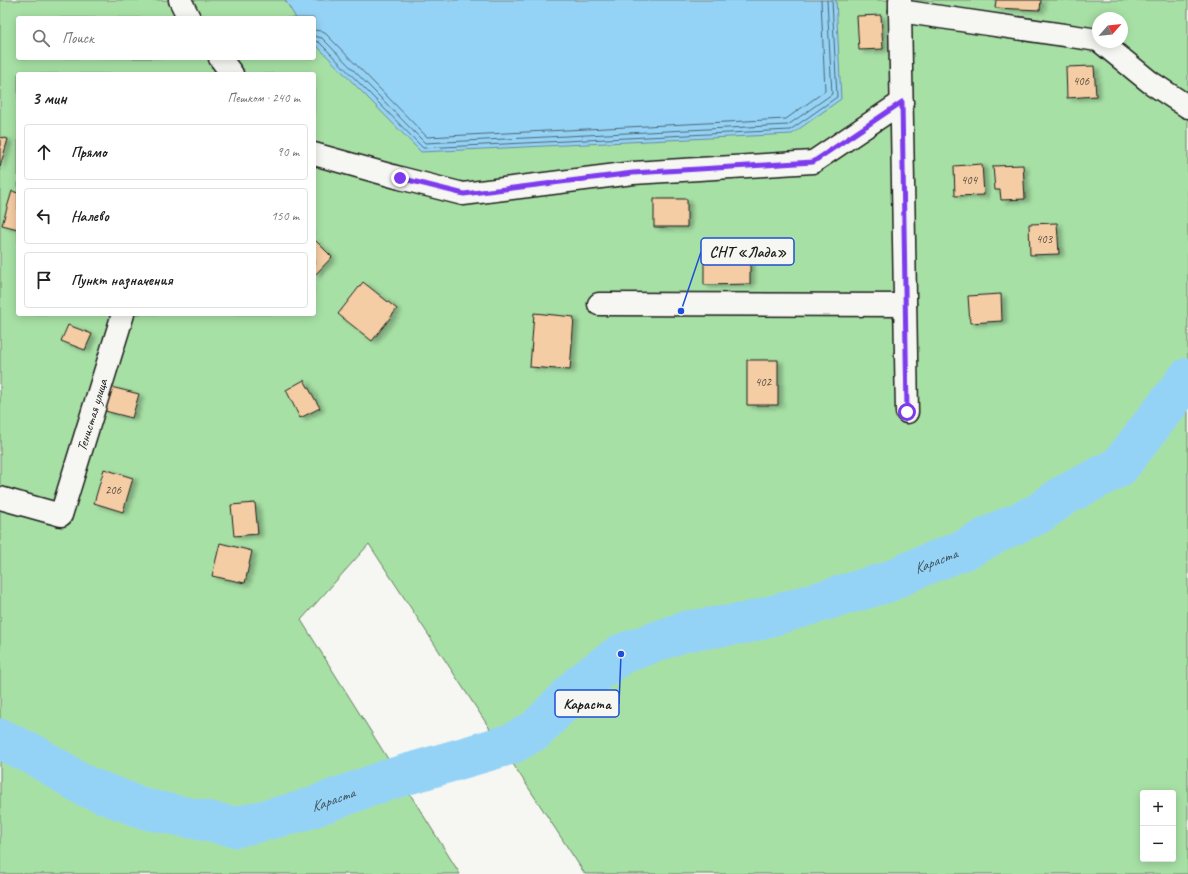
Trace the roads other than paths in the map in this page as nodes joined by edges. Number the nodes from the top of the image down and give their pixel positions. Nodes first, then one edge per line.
1 (180, 0) edge
2 (900, 6) edge
3 (188, 16) edge
4 (1092, 39) edge
5 (1108, 48) edge
6 (222, 60) edge
7 (230, 72) edge
8 (902, 102) junction
9 (1188, 107) edge
10 (316, 155) edge
11 (599, 304) dead end
12 (905, 306) junction
13 (122, 316) edge
14 (907, 412) dead end
15 (0, 498) edge

1 - 3 street
2 - 4 street
2 - 8 street
5 - 9 street
6 - 7 street
8 - 10 street
8 - 12 street
11 - 12 street
12 - 14 street
13 - 15 street, Тенистая улица

